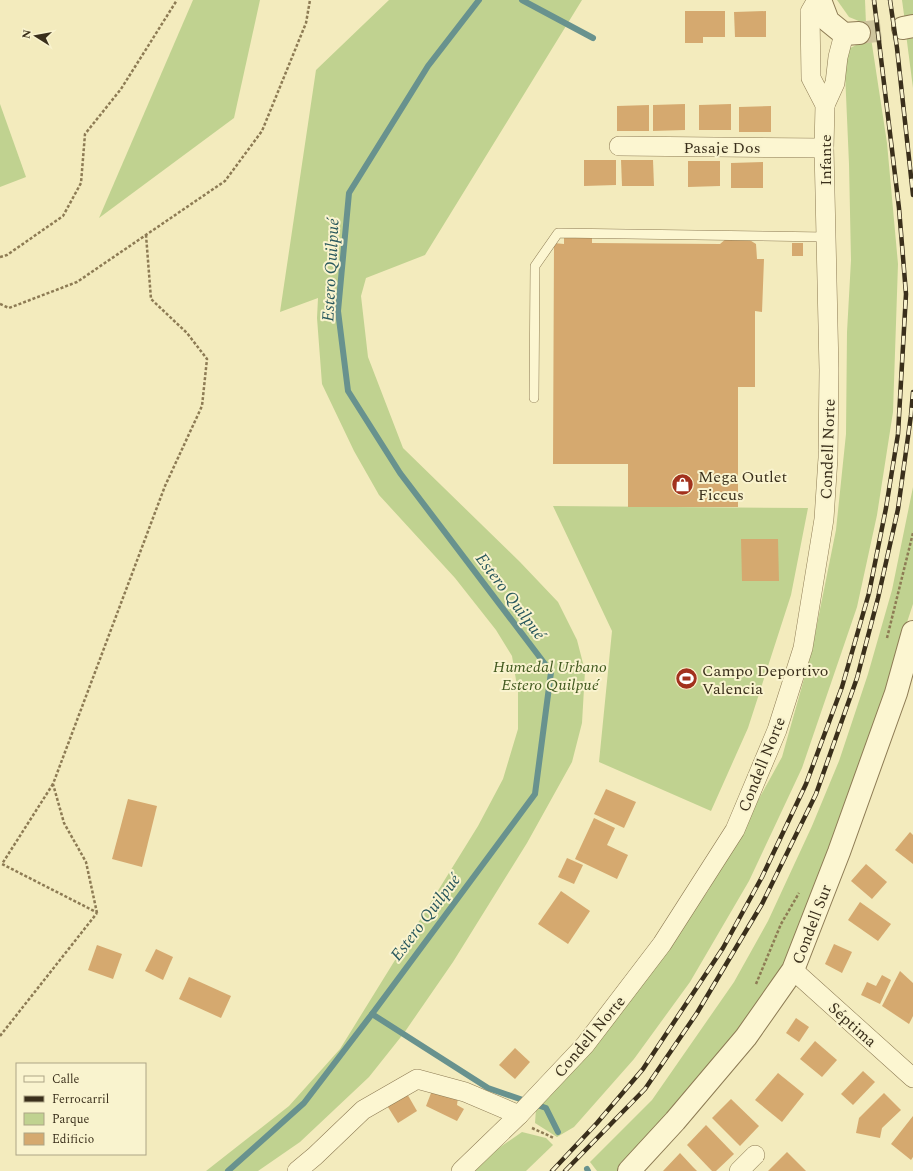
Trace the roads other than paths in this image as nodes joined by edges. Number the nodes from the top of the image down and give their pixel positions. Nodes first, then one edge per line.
1 (818, 0) edge
2 (851, 33) joint
3 (825, 105) junction
4 (619, 146) dead end
5 (824, 148) junction
6 (826, 215) joint
7 (826, 237) junction
8 (534, 398) dead end
9 (913, 632) edge
10 (793, 970) junction
11 (913, 1078) edge
12 (519, 1115) junction
13 (755, 1155) dead end
14 (297, 1171) edge
15 (461, 1171) edge
16 (630, 1171) edge
17 (739, 1171) edge

1 - 2 street, Infante
1 - 3 street, Infante
2 - 3 street, Infante
3 - 5 street, Infante
4 - 5 street, Pasaje Dos
5 - 6 street, Infante
6 - 7 street, Condell Norte
7 - 8 lane
7 - 12 street, Condell Norte
9 - 10 street, Condell Sur
10 - 11 street, Séptima
10 - 16 street, Condell Sur
12 - 14 street
12 - 15 street, Condell Norte
13 - 17 street

